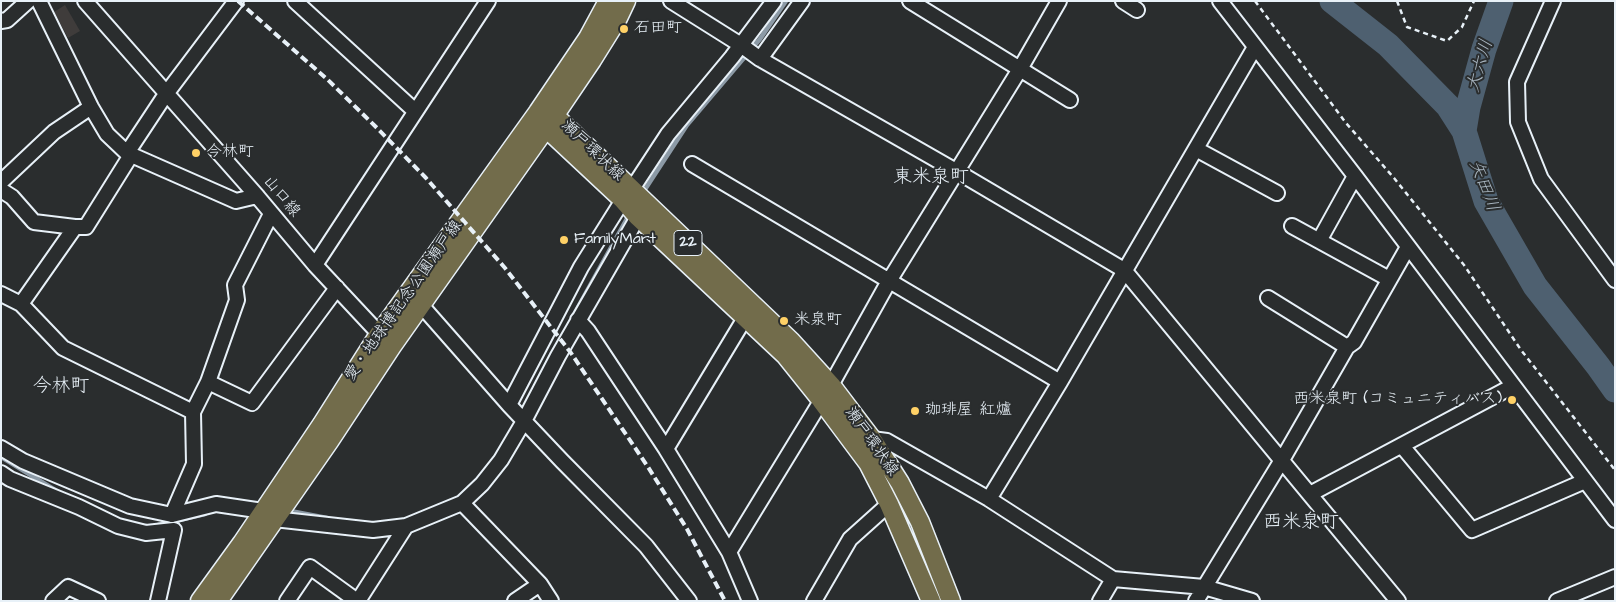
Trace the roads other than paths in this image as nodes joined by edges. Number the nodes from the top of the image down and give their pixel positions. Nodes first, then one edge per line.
1 (28, 1) edge
2 (39, 1) edge
3 (85, 1) edge
4 (236, 1) edge
5 (295, 1) edge
6 (488, 1) edge
7 (608, 1) edge
8 (626, 1) edge
9 (671, 1) edge
10 (774, 1) edge
11 (802, 1) edge
12 (910, 1) edge
13 (1060, 1) edge
14 (1123, 1) edge
15 (1220, 1) edge
16 (1553, 1) edge
17 (1138, 10) dead end
18 (1, 21) edge
19 (741, 45) junction
20 (1255, 47) junction
21 (760, 60) junction
22 (1020, 69) junction
23 (166, 94) junction
24 (1070, 100) dead end
25 (91, 107) junction
26 (415, 111) junction
27 (546, 118) junction
28 (1196, 150) junction
29 (129, 154) junction
30 (692, 164) dead end
31 (956, 171) junction
32 (1355, 176) junction
33 (1, 182) edge
34 (1, 190) edge
35 (1277, 193) dead end
36 (627, 194) junction
37 (258, 196) junction
38 (271, 214) junction
39 (638, 217) junction
40 (1292, 226) dead end
41 (75, 227) junction
42 (1320, 241) junction
43 (1408, 247) junction
44 (315, 265) junction
45 (1124, 270) junction
46 (1389, 279) junction
47 (1615, 280) edge
48 (889, 281) junction
49 (337, 288) junction
50 (1, 294) edge
51 (1268, 298) dead end
52 (21, 304) junction
53 (421, 305) junction
54 (745, 318) junction
55 (578, 320) junction
56 (386, 340) junction
57 (1347, 347) junction
58 (208, 382) junction
59 (1060, 382) junction
60 (831, 385) junction
61 (1514, 386) junction
62 (821, 400) junction
63 (509, 405) junction
64 (193, 412) junction
65 (524, 421) junction
66 (872, 439) junction
67 (1402, 446) junction
68 (1, 448) edge
69 (666, 449) junction
70 (1282, 460) junction
71 (4, 480) edge
72 (1585, 481) junction
73 (1310, 494) junction
74 (989, 499) junction
75 (462, 503) junction
76 (889, 504) junction
77 (172, 514) junction
78 (268, 515) junction
79 (1615, 520) edge
80 (406, 526) junction
81 (729, 552) junction
82 (1615, 577) edge
83 (1113, 579) junction
84 (540, 584) junction
85 (1204, 587) junction
86 (53, 601) edge
87 (98, 601) edge
88 (158, 601) edge
89 (200, 601) edge
90 (218, 601) edge
91 (287, 601) edge
92 (358, 601) edge
93 (515, 601) edge
94 (551, 601) edge
95 (690, 601) edge
96 (750, 601) edge
97 (814, 601) edge
98 (931, 601) edge
99 (951, 601) edge
100 (1100, 601) edge
101 (1196, 601) edge
102 (1252, 601) edge
103 (1398, 601) edge
104 (1557, 601) edge

1 - 18 street
2 - 25 street
3 - 23 street, 山口線
4 - 23 street
5 - 26 street
6 - 26 street
7 - 27 main road, 愛・地球博記念公園瀬戸線
8 - 27 main road, 愛・地球博記念公園瀬戸線
9 - 19 street
10 - 19 street
11 - 21 street
12 - 22 street
13 - 22 street
14 - 17 street
15 - 20 street
16 - 47 street
19 - 21 street
19 - 36 street
20 - 28 street
20 - 32 street
21 - 31 street
22 - 24 street
22 - 31 street
23 - 29 street
23 - 37 street, 山口線
25 - 29 street
25 - 33 street
26 - 44 street
27 - 36 main road, 瀬戸環状線 / 22
27 - 53 main road, 愛・地球博記念公園瀬戸線
27 - 56 main road, 愛・地球博記念公園瀬戸線
28 - 35 street
28 - 45 street
29 - 37 street
29 - 41 street
30 - 48 street
31 - 45 street
31 - 48 street
32 - 42 street
32 - 43 street
34 - 41 street
36 - 39 main road, 瀬戸環状線 / 22
36 - 60 main road, 瀬戸環状線 / 22
36 - 63 street
37 - 38 street, 山口線
38 - 44 street, 山口線
38 - 58 street
39 - 54 main road, 瀬戸環状線 / 22
39 - 55 street
40 - 42 street
41 - 52 street
42 - 46 street
43 - 46 street
43 - 61 street
44 - 49 street, 山口線
45 - 59 street
45 - 70 street
46 - 57 street
48 - 59 street
48 - 60 street
49 - 56 street, 山口線
49 - 58 street
50 - 52 street
51 - 57 street
52 - 64 street
53 - 56 main road, 愛・地球博記念公園瀬戸線
53 - 63 street
54 - 62 main road, 瀬戸環状線 / 22
54 - 69 street
55 - 65 street
55 - 69 street
56 - 78 main road, 愛・地球博記念公園瀬戸線
57 - 70 street
58 - 64 street
59 - 74 street
60 - 62 street
60 - 66 main road, 瀬戸環状線 / 22
61 - 67 street
61 - 72 street
62 - 76 main road, 瀬戸環状線 / 22
62 - 81 street
63 - 65 street
64 - 77 street
65 - 75 street
65 - 95 street
66 - 74 street
66 - 99 main road, 瀬戸環状線 / 22
67 - 72 street
67 - 73 street
68 - 77 street
69 - 81 street
70 - 73 street
70 - 85 street
71 - 88 street
72 - 79 street
73 - 103 street
74 - 83 street
75 - 80 street
75 - 84 street
76 - 97 street
76 - 98 main road, 瀬戸環状線 / 22
77 - 78 street
78 - 80 street
78 - 89 main road, 愛・地球博記念公園瀬戸線
78 - 90 main road, 愛・地球博記念公園瀬戸線
80 - 92 street
81 - 96 street
82 - 104 street
83 - 85 street
83 - 100 street
84 - 93 street
84 - 94 street
85 - 101 street
85 - 102 street
86 - 87 street
91 - 92 street

